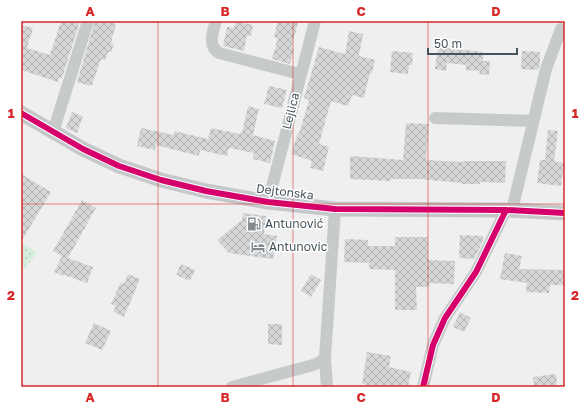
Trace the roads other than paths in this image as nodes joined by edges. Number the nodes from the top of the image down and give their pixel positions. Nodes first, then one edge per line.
1 (88, 21) edge
2 (216, 21) edge
3 (314, 21) edge
4 (561, 29) dead end
5 (300, 74) junction
6 (21, 113) edge
7 (435, 118) dead end
8 (534, 121) junction
9 (53, 132) junction
10 (268, 202) junction
11 (335, 209) junction
12 (509, 210) junction
13 (565, 213) edge
14 (325, 358) junction
15 (232, 387) edge
16 (327, 387) edge
17 (423, 387) edge

1 - 9 street
2 - 5 street
3 - 5 street, Lejlica
4 - 8 street
5 - 10 street, Lejlica
6 - 9 main road, Dejtonska
7 - 8 street
8 - 12 street
9 - 10 main road, Dejtonska
10 - 11 main road, Dejtonska
11 - 12 main road, Dejtonska
11 - 14 street
12 - 13 main road, Dejtonska
12 - 17 street
14 - 15 street
14 - 16 street

